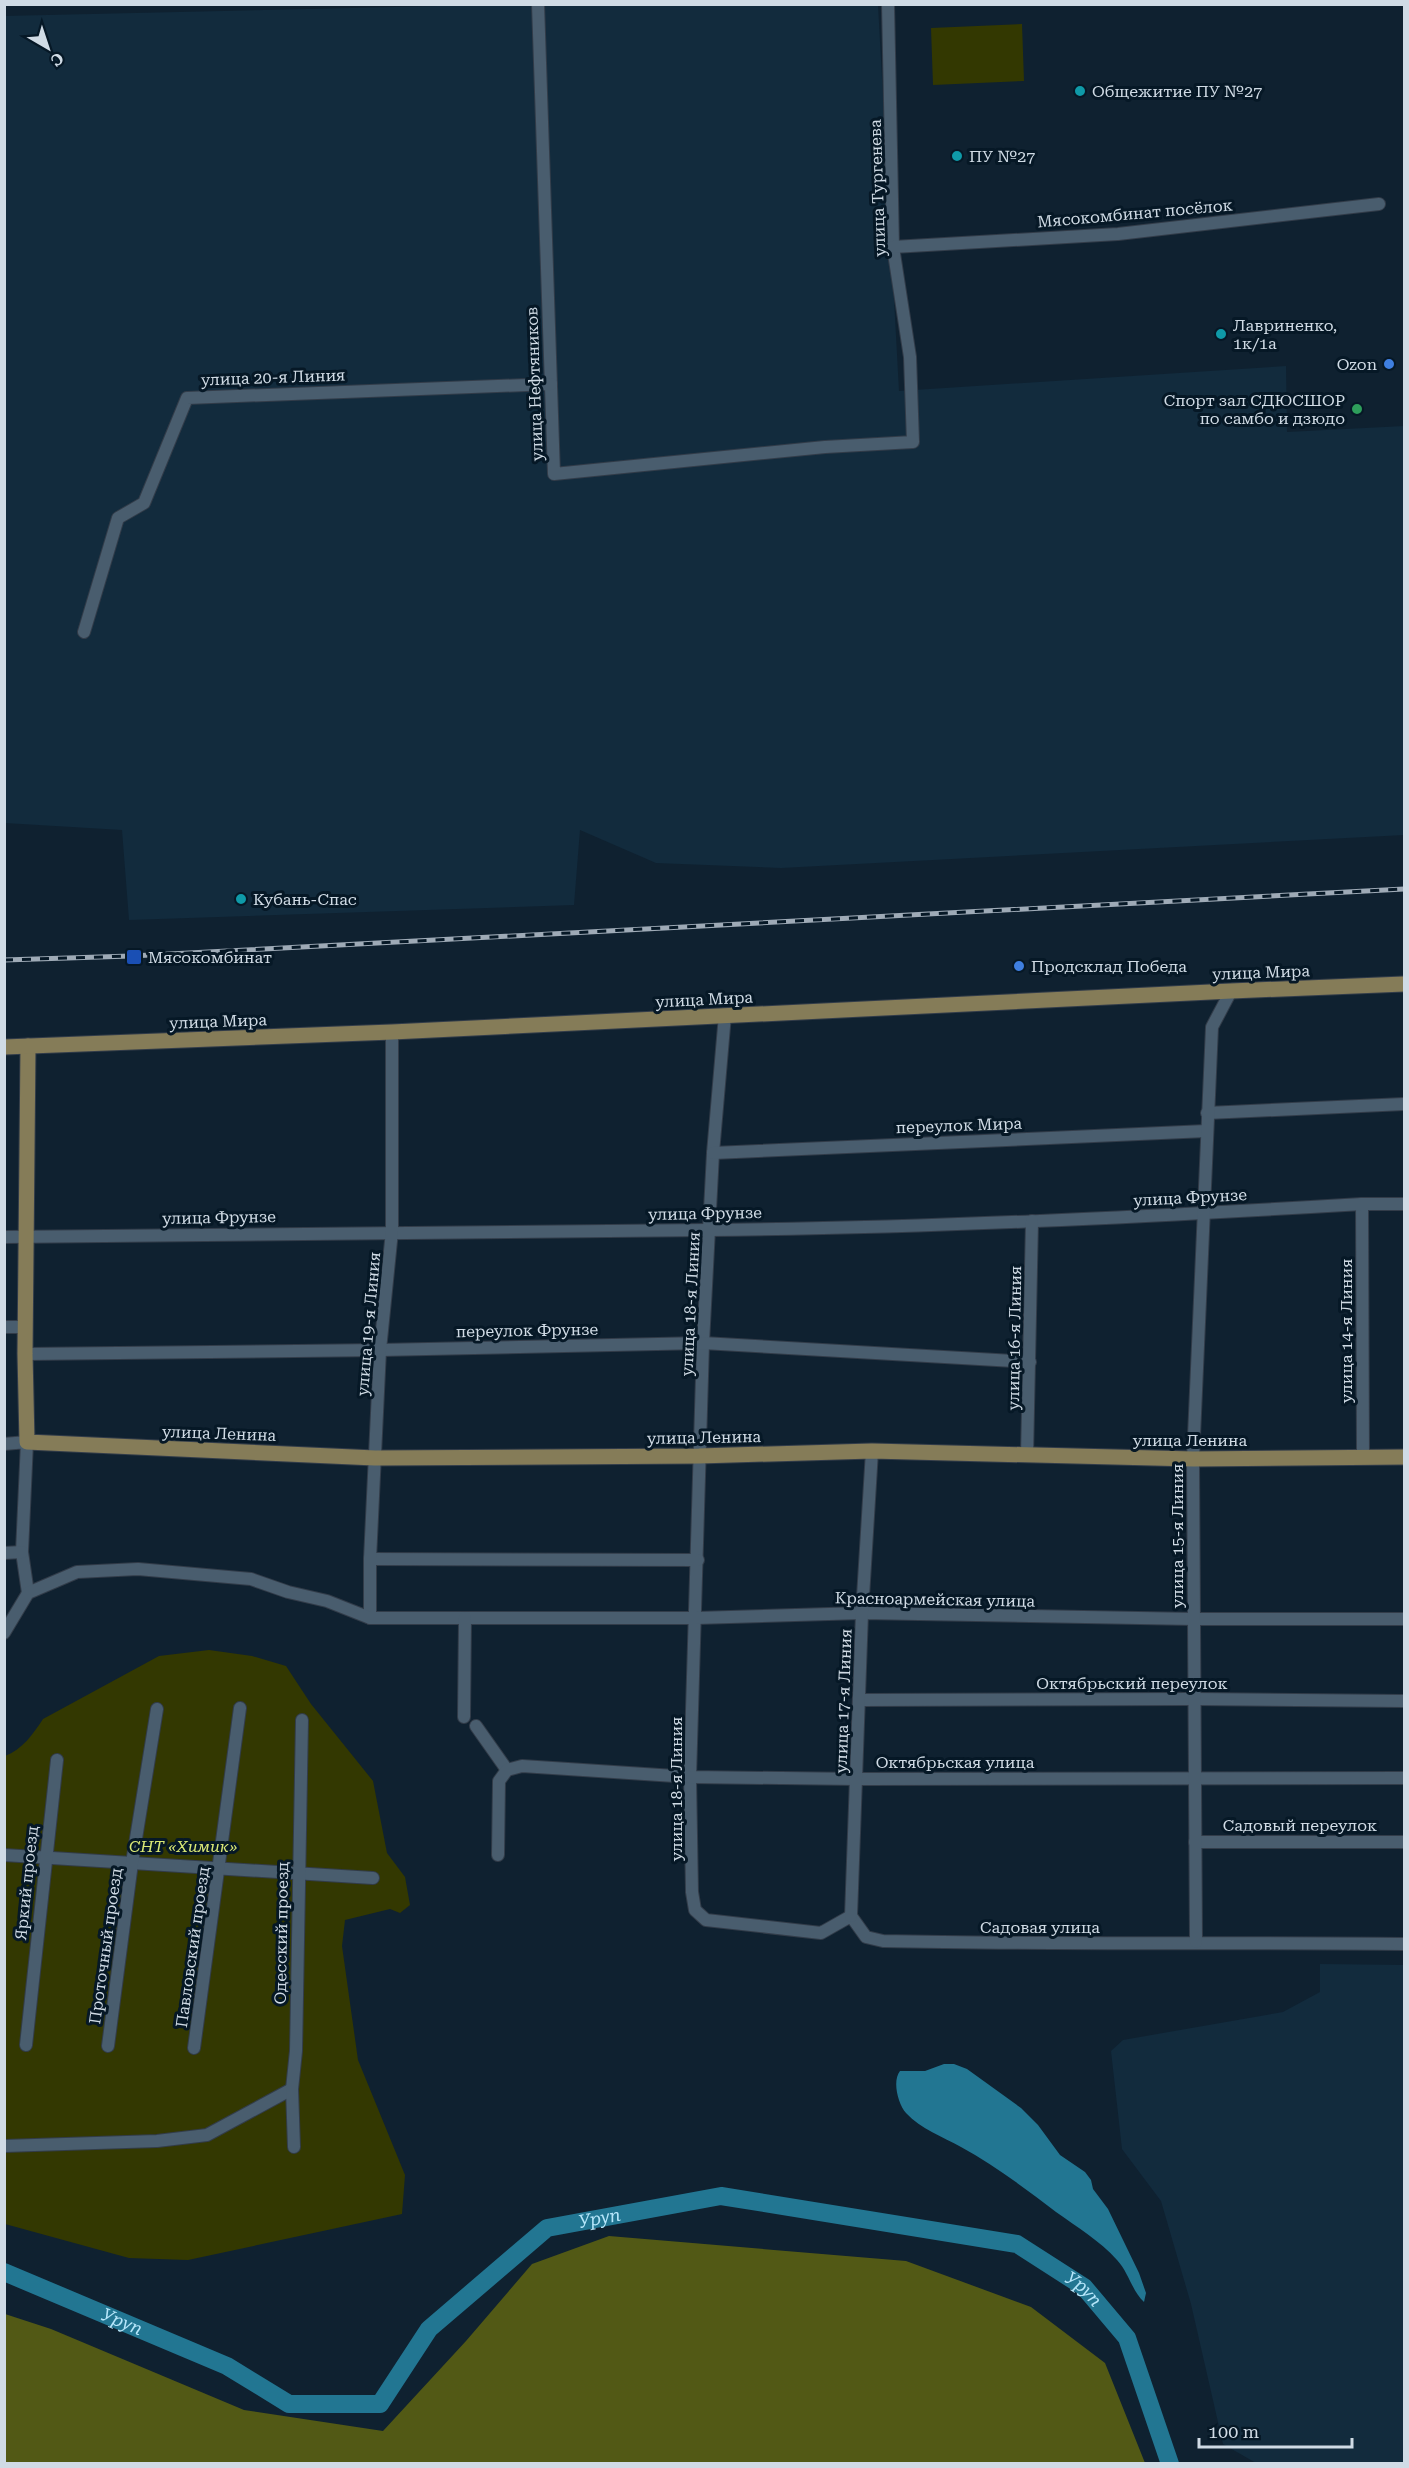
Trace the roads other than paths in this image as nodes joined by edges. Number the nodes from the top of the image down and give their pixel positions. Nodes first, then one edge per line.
1 (538, 4) edge
2 (888, 4) edge
3 (1379, 204) dead end
4 (893, 247) junction
5 (551, 384) junction
6 (913, 442) joint
7 (84, 632) dead end
8 (1404, 984) edge
9 (1231, 991) junction
10 (725, 1015) junction
11 (392, 1032) junction
12 (28, 1046) junction
13 (4, 1047) edge
14 (1404, 1104) edge
15 (1207, 1113) junction
16 (1206, 1131) junction
17 (713, 1153) junction
18 (1362, 1204) junction
19 (1404, 1204) edge
20 (1205, 1214) junction
21 (1032, 1221) junction
22 (711, 1230) junction
23 (392, 1232) junction
24 (4, 1237) edge
25 (26, 1237) junction
26 (4, 1327) edge
27 (25, 1327) junction
28 (704, 1343) junction
29 (380, 1350) junction
30 (25, 1354) junction
31 (1030, 1362) junction
32 (27, 1442) junction
33 (4, 1444) edge
34 (872, 1451) junction
35 (699, 1456) junction
36 (1027, 1456) junction
37 (1404, 1457) edge
38 (375, 1458) junction
39 (1193, 1458) junction
40 (1363, 1458) junction
41 (22, 1552) junction
42 (4, 1553) edge
43 (370, 1558) junction
44 (698, 1560) junction
45 (28, 1593) junction
46 (862, 1613) junction
47 (370, 1618) junction
48 (465, 1618) junction
49 (696, 1618) junction
50 (1194, 1619) junction
51 (1404, 1619) edge
52 (4, 1633) edge
53 (1195, 1699) junction
54 (859, 1700) junction
55 (1404, 1701) edge
56 (158, 1708) dead end
57 (240, 1708) dead end
58 (464, 1717) dead end
59 (302, 1720) dead end
60 (476, 1726) dead end
61 (57, 1760) dead end
62 (507, 1770) junction
63 (690, 1777) junction
64 (1195, 1778) junction
65 (857, 1779) junction
66 (1404, 1779) edge
67 (1196, 1842) junction
68 (1404, 1842) edge
69 (4, 1855) edge
70 (498, 1855) dead end
71 (45, 1857) junction
72 (132, 1863) junction
73 (220, 1867) junction
74 (298, 1874) junction
75 (372, 1878) dead end
76 (851, 1916) junction
77 (1196, 1942) junction
78 (1404, 1944) edge
79 (26, 2045) dead end
80 (108, 2046) dead end
81 (194, 2048) dead end
82 (292, 2089) junction
83 (4, 2146) edge
84 (294, 2147) dead end

1 - 5 street, улица Нефтяников
2 - 4 street, улица Тургенева
3 - 4 street, Мясокомбинат посёлок
4 - 6 street, улица Тургенева
5 - 6 street, улица Нефтяников
5 - 7 street, улица 20-я Линия
8 - 9 main road, улица Мира
9 - 10 main road, улица Мира
9 - 15 street, улица 15-я Линия
10 - 11 main road, улица Мира
10 - 17 street, улица 18-я Линия
11 - 12 main road, улица Мира
11 - 23 street, улица 19-я Линия
12 - 13 main road, улица Мира
12 - 25 main road
14 - 15 street
15 - 16 street, улица 15-я Линия
16 - 17 street, переулок Мира
16 - 20 street, улица 15-я Линия
17 - 22 street, улица 18-я Линия
18 - 19 street, улица Фрунзе
18 - 20 street, улица Фрунзе
18 - 40 street, улица 14-я Линия
20 - 21 street, улица Фрунзе
20 - 39 street, улица 15-я Линия
21 - 22 street, улица Фрунзе
21 - 31 street, улица 16-я Линия
22 - 23 street, улица Фрунзе
22 - 28 street, улица 18-я Линия
23 - 25 street, улица Фрунзе
23 - 29 street, улица 19-я Линия
24 - 25 street, улица Фрунзе
25 - 27 main road
26 - 27 street
27 - 30 main road
28 - 29 street, переулок Фрунзе
28 - 31 street, переулок Фрунзе
28 - 35 street, улица 18-я Линия
29 - 30 street, переулок Фрунзе
29 - 38 street, улица 19-я Линия
30 - 32 main road
31 - 36 street, улица 16-я Линия
32 - 33 street, улица Ленина
32 - 38 main road, улица Ленина
32 - 41 street
34 - 35 main road, улица Ленина
34 - 36 main road, улица Ленина
34 - 46 street, улица 17-я Линия
35 - 38 main road, улица Ленина
35 - 44 street, улица 18-я Линия
36 - 39 main road, улица Ленина
37 - 40 main road, улица Ленина
38 - 43 street, улица 19-я Линия
39 - 40 main road, улица Ленина
39 - 50 street, улица 15-я Линия
41 - 42 street
41 - 45 street
43 - 44 street
43 - 47 street, улица 19-я Линия
44 - 49 street, улица 18-я Линия
45 - 47 street, Красноармейская улица
45 - 52 street
46 - 49 street, Красноармейская улица
46 - 50 street, Красноармейская улица
46 - 54 street, улица 17-я Линия
47 - 48 street, Красноармейская улица
48 - 49 street, Красноармейская улица
48 - 58 street
49 - 63 street, улица 18-я Линия
50 - 51 street, Красноармейская улица
50 - 53 street, улица 15-я Линия
53 - 54 street, Октябрьский переулок
53 - 55 street, Октябрьский переулок
53 - 64 street, улица 15-я Линия
54 - 65 street, улица 17-я Линия
56 - 72 street, Проточный проезд
57 - 73 street, Павловский проезд
59 - 74 street, Одесский проезд
60 - 62 street
61 - 71 street, Яркий проезд
62 - 63 street, Октябрьская улица
62 - 70 street
63 - 65 street, Октябрьская улица
63 - 76 street, улица 18-я Линия
64 - 65 street, Октябрьская улица
64 - 66 street, Октябрьская улица
64 - 67 street, улица 15-я Линия
65 - 76 street, улица 17-я Линия
67 - 68 street, Садовый переулок
67 - 77 street, улица 15-я Линия
69 - 71 street
71 - 72 street
71 - 79 street, Яркий проезд
72 - 73 street
72 - 80 street, Проточный проезд
73 - 74 street
73 - 81 street, Павловский проезд
74 - 75 street
74 - 82 street, Одесский проезд
76 - 77 street, Садовая улица
77 - 78 street, Садовая улица
82 - 83 street
82 - 84 street, Одесский проезд

